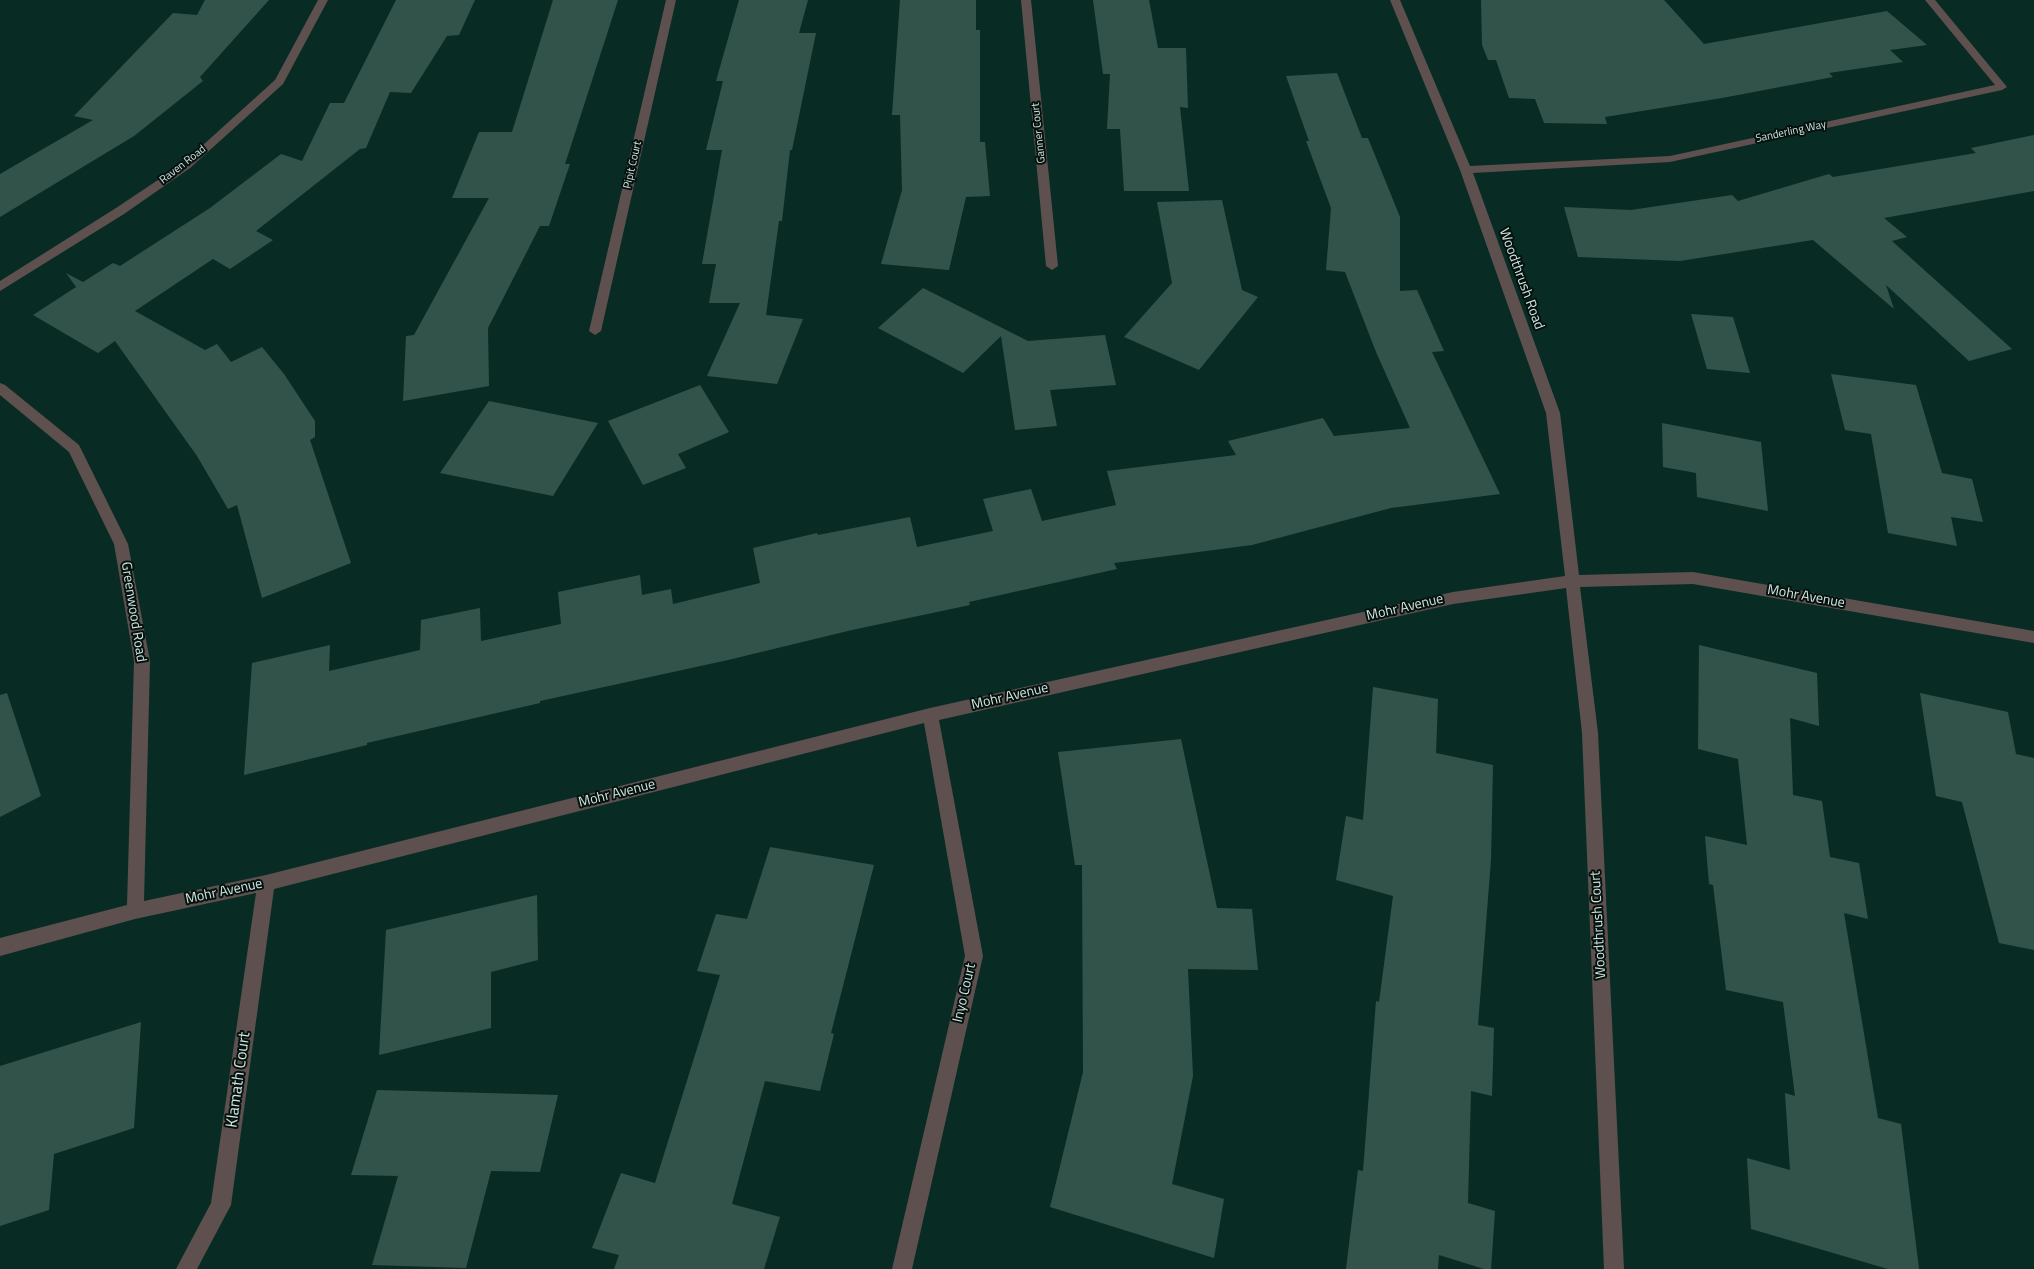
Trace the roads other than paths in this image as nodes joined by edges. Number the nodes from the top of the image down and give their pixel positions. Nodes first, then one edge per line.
1 (323, 0) edge
2 (671, 0) edge
3 (1026, 0) edge
4 (1394, 0) edge
5 (1930, 0) edge
6 (1466, 170) junction
7 (1052, 266) dead end
8 (0, 287) edge
9 (595, 331) dead end
10 (0, 388) edge
11 (1572, 581) junction
12 (2034, 637) edge
13 (930, 715) junction
14 (266, 883) junction
15 (135, 911) junction
16 (0, 948) edge
17 (186, 1269) edge
18 (902, 1269) edge
19 (1614, 1269) edge

1 - 8 street, Raven Road
2 - 9 street, Pipit Court
3 - 7 street, Ganner Court
4 - 6 street, Woodthrush Road
5 - 6 street, Sanderling Way
6 - 11 street, Woodthrush Road
10 - 15 street, Greenwood Road
11 - 12 street, Mohr Avenue
11 - 13 street, Mohr Avenue
11 - 19 street, Woodthrush Court
13 - 14 street, Mohr Avenue
13 - 18 street, Inyo Court
14 - 15 street, Mohr Avenue
14 - 17 street, Klamath Court
15 - 16 street, Mohr Avenue

